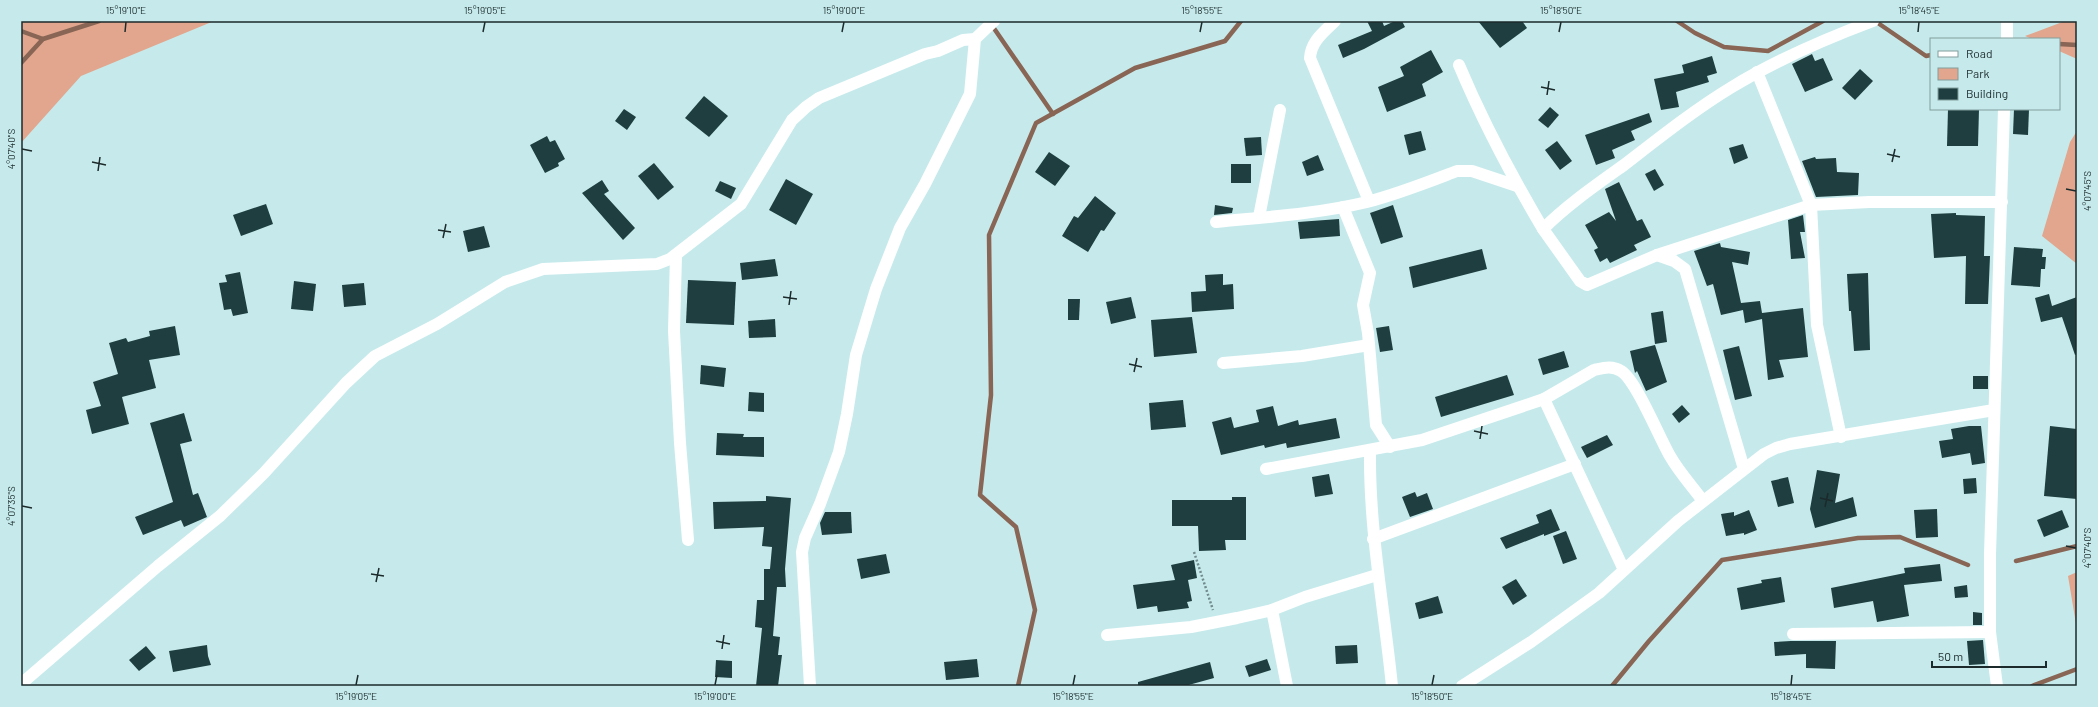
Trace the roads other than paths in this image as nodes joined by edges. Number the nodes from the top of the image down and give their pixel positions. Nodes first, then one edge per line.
1 (994, 21) edge
2 (1335, 21) edge
3 (1873, 21) edge
4 (2008, 21) edge
5 (2007, 38) edge
6 (975, 39) junction
7 (1459, 65) dead end
8 (1757, 72) junction
9 (1280, 110) dead end
10 (2004, 110) edge
11 (1517, 186) junction
12 (1369, 201) junction
13 (2002, 202) junction
14 (1811, 205) junction
15 (1343, 207) junction
16 (1259, 217) junction
17 (1216, 222) dead end
18 (1542, 229) junction
19 (676, 255) junction
20 (1657, 255) junction
21 (1369, 345) junction
22 (1223, 363) dead end
23 (1544, 399) junction
24 (1994, 410) junction
25 (1840, 437) junction
26 (1390, 447) junction
27 (1370, 450) junction
28 (1575, 464) junction
29 (1266, 469) dead end
30 (1744, 469) junction
31 (1703, 501) junction
32 (1373, 539) junction
33 (688, 540) dead end
34 (1624, 570) junction
35 (1377, 575) junction
36 (1272, 610) junction
37 (1990, 632) junction
38 (1793, 634) dead end
39 (1107, 635) dead end
40 (21, 684) edge
41 (810, 686) edge
42 (1287, 686) edge
43 (1392, 686) edge
44 (1462, 686) edge
45 (1997, 686) edge

1 - 6 street
2 - 12 street
3 - 8 street
4 - 5 street
6 - 19 street
6 - 41 street
7 - 11 street
8 - 14 street
8 - 18 street
9 - 16 street
10 - 13 street
11 - 12 street
11 - 18 street
12 - 15 street
13 - 14 street
13 - 24 street
14 - 20 street
14 - 25 street
15 - 16 street
15 - 21 street
16 - 17 street
18 - 20 street
19 - 33 street
19 - 40 street
20 - 30 street
21 - 22 street
21 - 26 street
23 - 26 street
23 - 28 street
23 - 31 street
24 - 25 street
24 - 37 street
25 - 30 street
26 - 27 street
27 - 29 street
27 - 32 street
28 - 32 street
28 - 34 street
30 - 31 street
31 - 34 street
32 - 35 street
34 - 44 street
35 - 36 street
35 - 43 street
36 - 39 street
36 - 42 street
37 - 38 street
37 - 45 street

